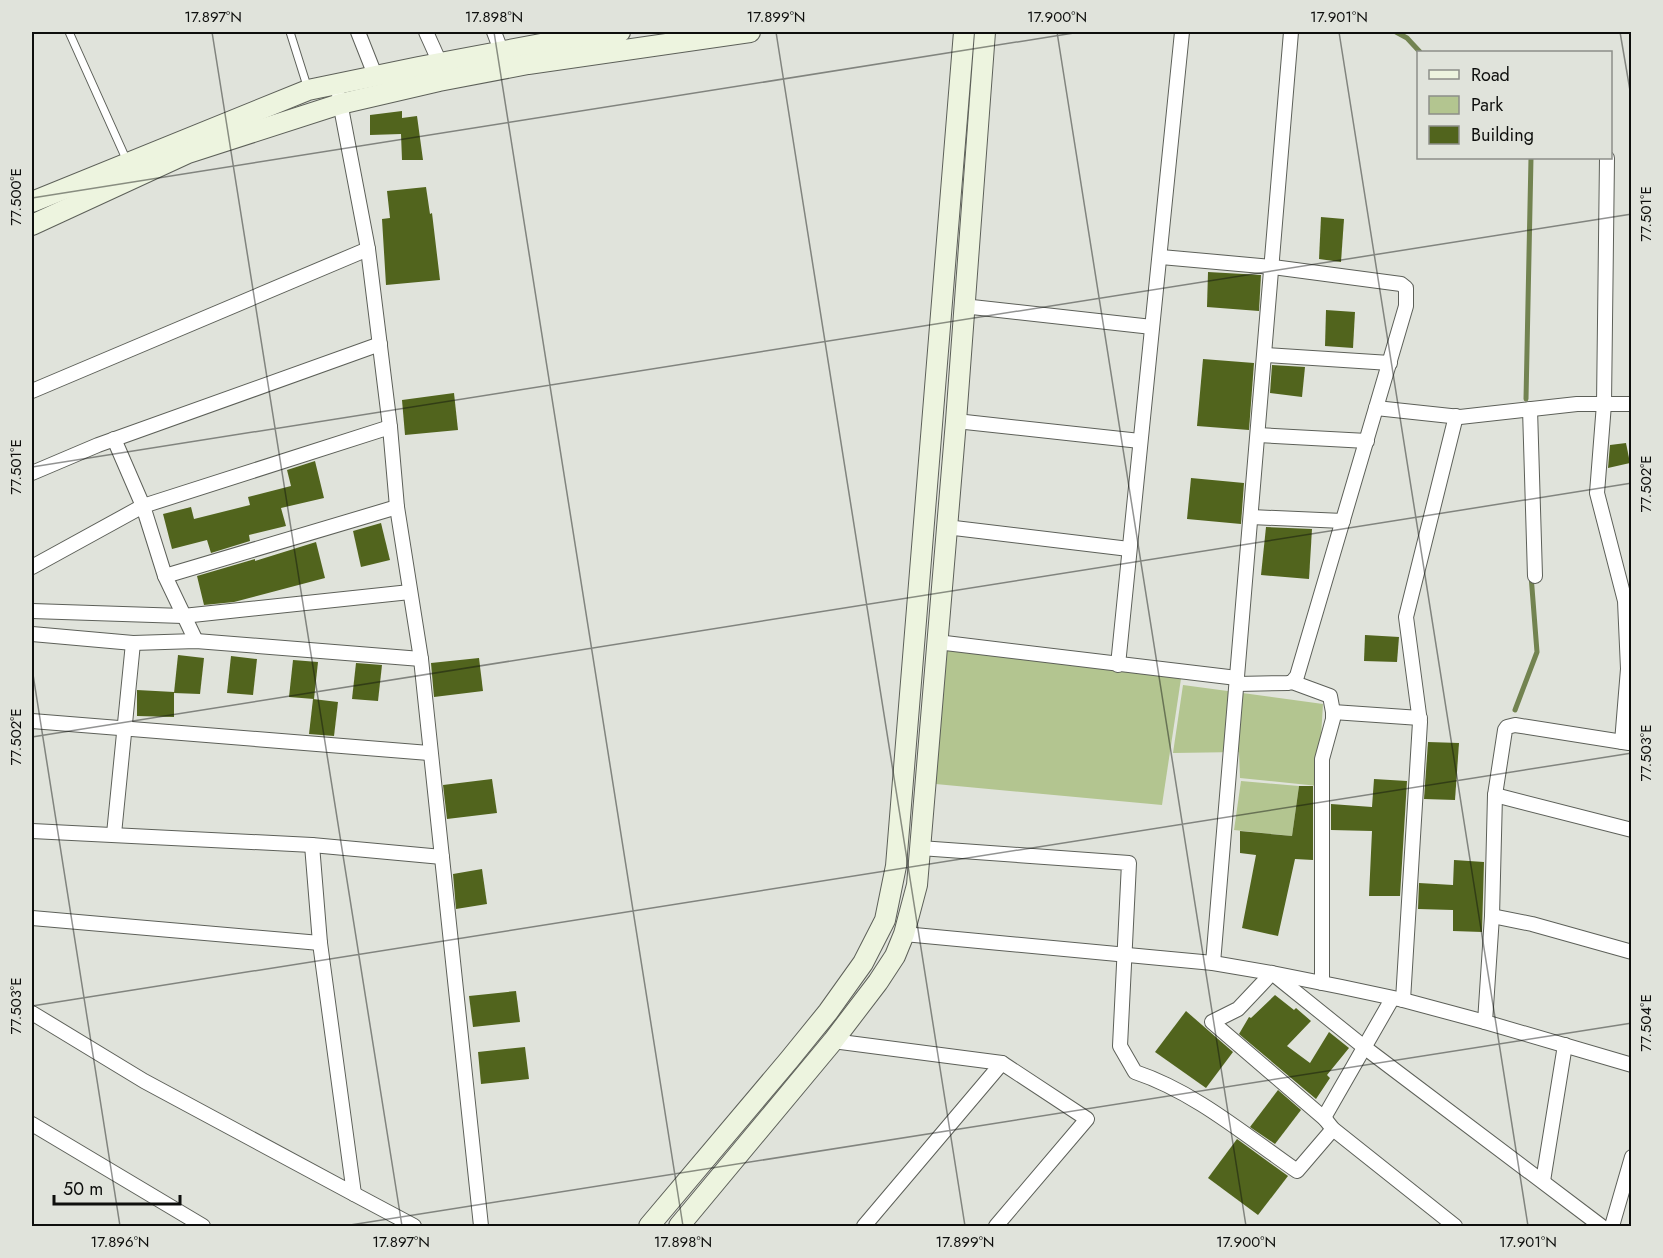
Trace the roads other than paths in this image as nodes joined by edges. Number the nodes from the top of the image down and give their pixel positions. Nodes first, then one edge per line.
1 (69, 32) edge
2 (291, 32) edge
3 (358, 32) edge
4 (426, 32) edge
5 (494, 32) edge
6 (620, 32) edge
7 (750, 32) edge
8 (964, 32) edge
9 (984, 32) edge
10 (1182, 32) edge
11 (1291, 32) edge
12 (572, 35) edge
13 (502, 53) junction
14 (440, 63) junction
15 (375, 75) junction
16 (337, 83) junction
17 (308, 90) junction
18 (340, 104) junction
19 (1607, 159) edge
20 (128, 163) junction
21 (32, 202) edge
22 (32, 225) edge
23 (368, 249) junction
24 (1161, 257) junction
25 (1273, 267) junction
26 (963, 306) junction
27 (1152, 327) junction
28 (380, 344) junction
29 (1265, 355) junction
30 (1390, 363) junction
31 (32, 392) edge
32 (1604, 404) junction
33 (1632, 404) edge
34 (1376, 408) junction
35 (1530, 409) junction
36 (1456, 416) junction
37 (956, 421) junction
38 (390, 427) junction
39 (1258, 435) junction
40 (114, 439) junction
41 (1140, 441) junction
42 (1367, 441) junction
43 (32, 473) edge
44 (143, 506) junction
45 (397, 507) junction
46 (1251, 517) junction
47 (1343, 521) junction
48 (946, 527) junction
49 (1129, 549) junction
50 (32, 567) edge
51 (165, 576) junction
52 (1535, 576) dead end
53 (410, 592) junction
54 (1628, 600) edge
55 (32, 611) edge
56 (183, 615) junction
57 (32, 634) edge
58 (196, 641) junction
59 (937, 642) junction
60 (134, 643) junction
61 (421, 659) junction
62 (1118, 665) junction
63 (1237, 681) junction
64 (1292, 682) junction
65 (1333, 712) junction
66 (1420, 718) junction
67 (32, 721) edge
68 (126, 729) junction
69 (1627, 742) edge
70 (429, 753) junction
71 (1496, 795) junction
72 (1632, 830) edge
73 (32, 831) edge
74 (114, 834) junction
75 (312, 845) junction
76 (920, 848) junction
77 (442, 857) junction
78 (1492, 916) junction
79 (32, 918) edge
80 (904, 934) junction
81 (320, 943) junction
82 (1632, 952) edge
83 (1126, 954) junction
84 (1213, 963) junction
85 (1272, 973) junction
86 (1322, 983) junction
87 (1397, 1000) junction
88 (32, 1012) edge
89 (1485, 1022) junction
90 (833, 1041) junction
91 (1565, 1045) junction
92 (1364, 1047) junction
93 (1002, 1064) junction
94 (1632, 1065) edge
95 (32, 1124) edge
96 (1329, 1124) junction
97 (1632, 1157) edge
98 (1544, 1181) junction
99 (354, 1194) junction
100 (203, 1227) edge
101 (414, 1227) edge
102 (480, 1227) edge
103 (649, 1227) edge
104 (679, 1227) edge
105 (864, 1227) edge
106 (996, 1227) edge
107 (1455, 1227) edge
108 (1601, 1227) edge
109 (1612, 1227) edge

1 - 20 lane
2 - 17 lane
3 - 15 street
4 - 14 street
5 - 13 street
6 - 12 street
7 - 18 street
8 - 103 street
9 - 26 street
10 - 24 street
11 - 25 street
12 - 13 street
13 - 14 street
14 - 15 street
15 - 16 street
16 - 17 street
16 - 18 street
17 - 20 street
18 - 22 street
18 - 23 street
19 - 32 street
20 - 21 street
23 - 28 street
23 - 31 street
24 - 25 street
24 - 27 street
25 - 29 street
25 - 30 street
26 - 27 street
26 - 37 street
27 - 41 street
28 - 38 street
28 - 40 street
29 - 30 street
29 - 39 street
30 - 34 street
32 - 33 street
32 - 35 street
32 - 54 street
34 - 36 street
34 - 42 street
35 - 36 street
35 - 52 street
36 - 66 street
37 - 41 street
37 - 48 street
38 - 44 street
38 - 45 street
39 - 42 street
39 - 46 street
40 - 43 street
40 - 44 street
41 - 49 street
42 - 47 street
44 - 50 street
44 - 51 street
45 - 51 street
45 - 53 street
46 - 47 street
46 - 63 street
47 - 64 street
48 - 49 street
48 - 59 street
49 - 62 street
51 - 56 street
53 - 56 street
53 - 61 street
54 - 69 street
55 - 56 street
56 - 58 street
57 - 60 street
58 - 60 street
58 - 61 street
59 - 62 street
59 - 76 street
60 - 68 street
61 - 70 street
62 - 63 street
63 - 64 street
63 - 84 street
64 - 65 street
65 - 66 street
65 - 86 street
66 - 87 street
67 - 68 street
68 - 70 street
68 - 74 street
69 - 71 street
70 - 77 street
71 - 72 street
71 - 78 street
73 - 74 street
74 - 75 street
75 - 77 street
75 - 81 street
76 - 80 street
76 - 83 street
77 - 102 street
78 - 82 street
78 - 89 street
79 - 81 street
80 - 83 street
80 - 90 street
81 - 99 street
83 - 84 street
83 - 96 street
84 - 85 street
85 - 86 street
85 - 92 street
85 - 96 street
86 - 87 street
87 - 89 street
87 - 92 street
88 - 99 street
89 - 91 street
90 - 93 street
90 - 104 street
91 - 94 street
91 - 98 street
92 - 96 street
92 - 98 street
93 - 105 street
93 - 106 street
95 - 100 street
96 - 107 street
97 - 109 street
98 - 108 street
99 - 101 street

